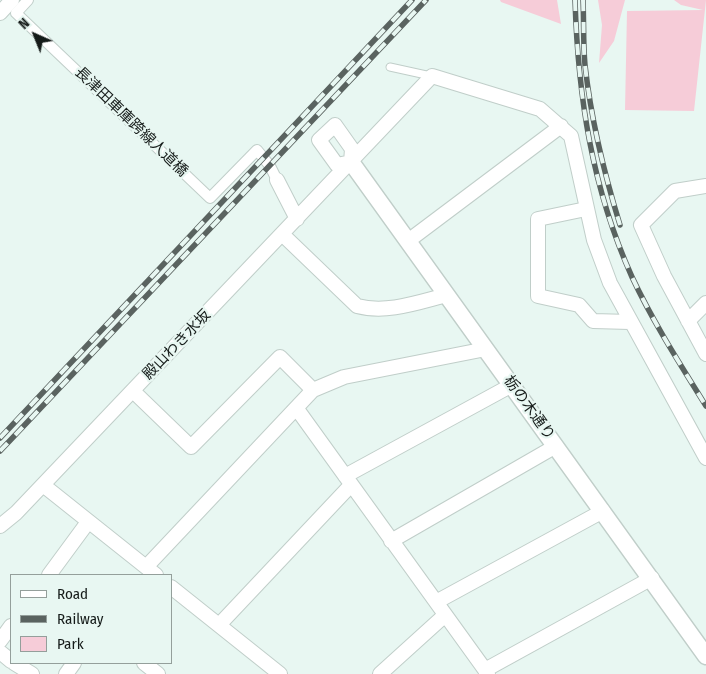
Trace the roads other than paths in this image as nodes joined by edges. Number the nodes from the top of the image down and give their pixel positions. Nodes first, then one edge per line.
1 (12, 0) edge
2 (28, 0) edge
3 (0, 13) edge
4 (390, 67) dead end
5 (432, 76) junction
6 (561, 126) junction
7 (351, 162) junction
8 (277, 180) joint
9 (706, 186) edge
10 (586, 209) junction
11 (297, 219) junction
12 (282, 234) junction
13 (408, 241) junction
14 (447, 295) junction
15 (706, 303) edge
16 (688, 321) junction
17 (630, 322) junction
18 (486, 349) junction
19 (706, 354) edge
20 (512, 384) junction
21 (313, 390) junction
22 (133, 391) junction
23 (297, 409) junction
24 (556, 446) junction
25 (706, 458) edge
26 (348, 481) junction
27 (43, 485) junction
28 (603, 511) junction
29 (88, 522) junction
30 (0, 526) edge
31 (391, 541) junction
32 (151, 571) edge
33 (49, 574) edge
34 (652, 578) junction
35 (172, 588) edge
36 (436, 602) junction
37 (444, 616) junction
38 (219, 624) junction
39 (10, 627) edge
40 (0, 641) edge
41 (0, 652) edge
42 (706, 656) edge
43 (10, 663) edge
44 (145, 664) edge
45 (13, 666) edge
46 (487, 672) edge
47 (32, 674) edge
48 (158, 674) edge
49 (280, 674) edge
50 (380, 674) edge

1 - 3 street
2 - 8 street, 長津田車庫跨線人道橋
4 - 5 lane
5 - 6 street
5 - 7 street, 殿山わき水坂
6 - 10 street
6 - 13 street
7 - 11 street, 殿山わき水坂
7 - 13 street, 栃の木通り
8 - 11 street
9 - 16 street
10 - 17 street
10 - 17 street
11 - 12 street, 殿山わき水坂
12 - 14 street
12 - 22 street, 殿山わき水坂
13 - 14 street, 栃の木通り
14 - 18 street, 栃の木通り
15 - 16 street
16 - 19 street
17 - 25 street
18 - 20 street, 栃の木通り
18 - 21 street
20 - 24 street, 栃の木通り
20 - 26 street
21 - 22 street
21 - 23 street
22 - 27 street, 殿山わき水坂
23 - 26 street
23 - 32 street
24 - 28 street, 栃の木通り
24 - 31 street
26 - 31 street
26 - 38 street
27 - 29 street
27 - 30 street, 殿山わき水坂
28 - 34 street, 栃の木通り
28 - 36 street
29 - 32 street
29 - 33 street
31 - 36 street
34 - 42 street, 栃の木通り
34 - 46 street
35 - 38 street
36 - 37 street
37 - 46 street
37 - 50 street
38 - 49 street
39 - 40 street
41 - 43 street
44 - 48 street
45 - 47 street

